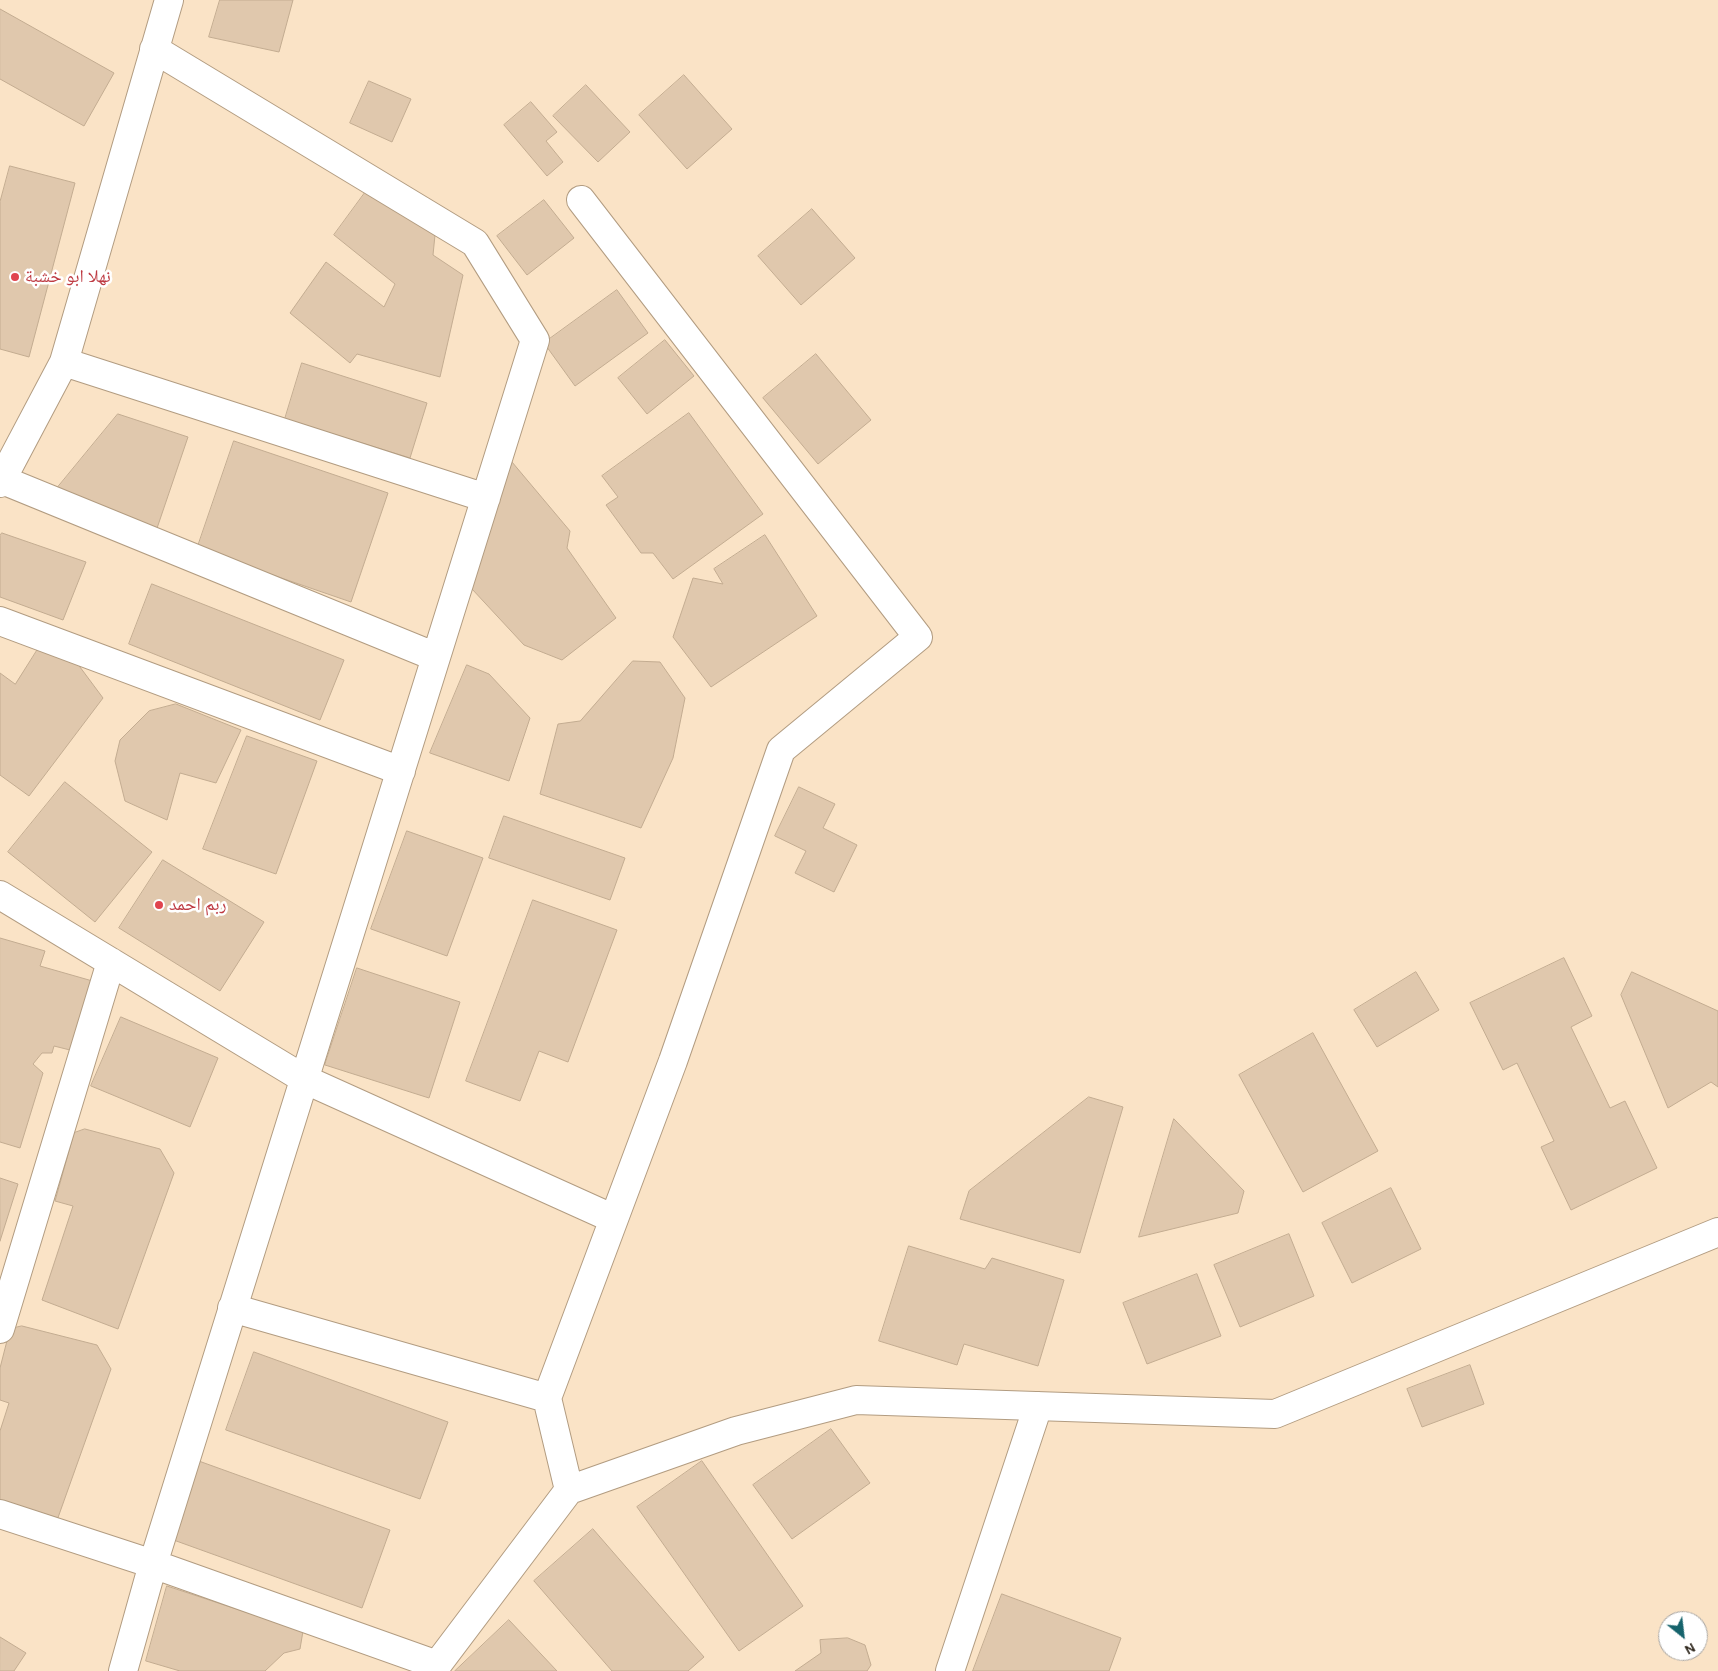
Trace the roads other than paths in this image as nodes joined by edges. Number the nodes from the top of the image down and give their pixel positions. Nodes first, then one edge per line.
1 (169, 0) edge
2 (154, 49) junction
3 (581, 200) dead end
4 (64, 362) junction
5 (1, 481) edge
6 (486, 498) junction
7 (0, 621) edge
8 (436, 657) junction
9 (401, 771) junction
10 (0, 895) edge
11 (110, 962) junction
12 (306, 1080) junction
13 (614, 1219) junction
14 (1718, 1232) edge
15 (232, 1308) junction
16 (0, 1329) edge
17 (547, 1398) junction
18 (1038, 1406) junction
19 (569, 1490) junction
20 (0, 1514) edge
21 (153, 1564) junction
22 (436, 1668) edge
23 (123, 1671) edge
24 (950, 1671) edge

1 - 2 street
2 - 4 street
2 - 6 street
3 - 13 street
4 - 5 street
4 - 6 street
5 - 8 street
6 - 8 street
7 - 9 street
8 - 9 street
9 - 12 street
10 - 11 street
11 - 12 street
11 - 16 street
12 - 13 street
12 - 15 street
13 - 17 street
14 - 18 street
15 - 17 street
15 - 21 street
17 - 19 street
18 - 19 street
18 - 24 street
19 - 22 street
20 - 21 street
21 - 22 street
21 - 23 street

